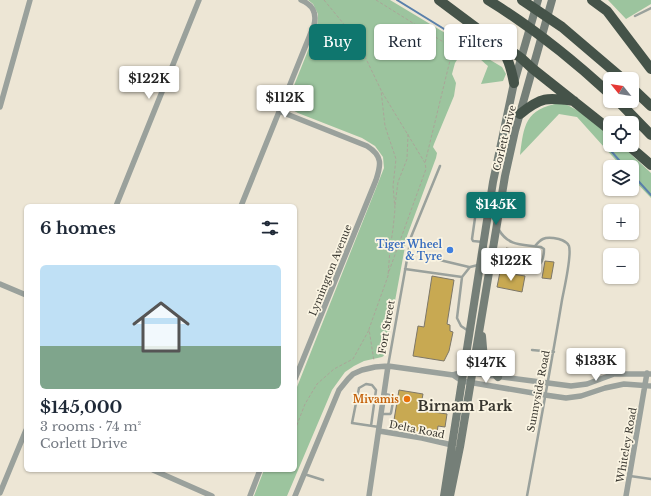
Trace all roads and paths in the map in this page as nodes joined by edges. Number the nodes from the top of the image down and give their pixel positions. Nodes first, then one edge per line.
1 (30, 0) edge
2 (199, 0) edge
3 (301, 0) edge
4 (376, 0) edge
5 (439, 0) edge
6 (488, 0) edge
7 (522, 0) edge
8 (538, 0) edge
9 (552, 0) edge
10 (592, 0) edge
11 (599, 0) edge
12 (651, 8) edge
13 (607, 11) junction
14 (635, 16) dead end
15 (471, 24) edge
16 (517, 55) edge
17 (521, 58) junction
18 (508, 60) edge
19 (533, 69) junction
20 (651, 69) edge
21 (615, 72) edge
22 (514, 82) junction
23 (603, 87) edge
24 (381, 90) dead end
25 (639, 95) edge
26 (574, 101) junction
27 (651, 106) edge
28 (0, 107) edge
29 (625, 108) edge
30 (279, 111) junction
31 (520, 114) junction
32 (603, 124) edge
33 (408, 134) junction
34 (651, 135) edge
35 (636, 152) edge
36 (425, 163) junction
37 (651, 165) edge
38 (440, 166) dead end
39 (117, 204) edge
40 (242, 204) edge
41 (395, 209) dead end
42 (475, 218) dead end
43 (496, 226) junction
44 (483, 242) junction
45 (535, 246) junction
46 (427, 258) dead end
47 (480, 265) junction
48 (470, 267) junction
49 (405, 269) junction
50 (488, 274) junction
51 (388, 276) dead end
52 (462, 277) junction
53 (0, 284) edge
54 (24, 294) edge
55 (481, 323) junction
56 (369, 329) dead end
57 (469, 332) junction
58 (532, 350) dead end
59 (554, 352) junction
60 (388, 366) junction
61 (467, 372) junction
62 (649, 373) edge
63 (297, 375) edge
64 (453, 375) junction
65 (498, 377) junction
66 (466, 382) junction
67 (548, 383) junction
68 (648, 385) edge
69 (385, 394) junction
70 (545, 395) junction
71 (381, 414) junction
72 (297, 425) edge
73 (371, 426) junction
74 (379, 429) junction
75 (24, 435) edge
76 (452, 445) junction
77 (158, 472) edge
78 (259, 472) edge
79 (304, 474) junction
80 (630, 476) junction
81 (651, 479) edge
82 (323, 480) dead end
83 (0, 493) edge
84 (212, 496) edge
85 (250, 496) edge
86 (294, 496) edge
87 (369, 496) edge
88 (444, 496) edge
89 (450, 496) edge
90 (527, 496) edge
91 (626, 496) edge

1 - 28 street
2 - 39 street
3 - 30 street
4 - 36 path
5 - 15 highway
6 - 23 highway
7 - 21 highway
8 - 17 main road, Corlett Drive
9 - 19 main road, Corlett Drive
10 - 13 highway
11 - 13 highway
12 - 14 lane
13 - 20 highway
16 - 17 highway
17 - 19 highway
17 - 22 main road, Corlett Drive
18 - 22 highway
19 - 26 highway
19 - 31 main road, Corlett Drive
22 - 44 main road, Corlett Drive
24 - 33 path
25 - 27 highway
26 - 31 highway
26 - 32 highway
29 - 34 highway
30 - 40 street
30 - 63 street, Lymington Avenue
31 - 43 main road, Corlett Drive
33 - 36 path
33 - 41 path
35 - 37 highway
36 - 51 path
38 - 49 lane, Fort Street
42 - 44 lane
43 - 45 lane
43 - 50 main road, Corlett Drive
44 - 47 main road, Corlett Drive
45 - 50 lane
45 - 59 lane, Sunnyside Road
46 - 48 lane
47 - 48 lane
47 - 57 main road, Corlett Drive
48 - 52 lane
49 - 52 lane
49 - 60 lane, Fort Street
50 - 55 main road, Corlett Drive
52 - 57 lane
53 - 54 street
55 - 61 main road, Corlett Drive
55 - 65 main road
56 - 72 path
57 - 61 main road, Corlett Drive
58 - 59 lane
59 - 67 lane, Sunnyside Road
60 - 64 street
60 - 69 street, Fort Street
60 - 79 street
61 - 64 street
61 - 65 street
61 - 66 main road, Corlett Drive
62 - 67 street
62 - 68 street, Whiteley Road
64 - 66 street
65 - 67 street
66 - 70 street
66 - 76 main road, Corlett Drive
66 - 89 main road, Corlett Drive
67 - 70 lane, Sunnyside Road
68 - 70 street
68 - 80 street, Whiteley Road
69 - 71 street, Fort Street
69 - 71 lane
70 - 90 lane, Sunnyside Road
71 - 74 street, Fort Street
73 - 73 lane
73 - 74 lane
74 - 76 street, Delta Road
74 - 87 street, Fort Street
75 - 83 street
76 - 88 main road, Corlett Drive
77 - 84 street
78 - 85 street
79 - 82 lane
79 - 86 street
80 - 81 lane
80 - 91 street, Whiteley Road

